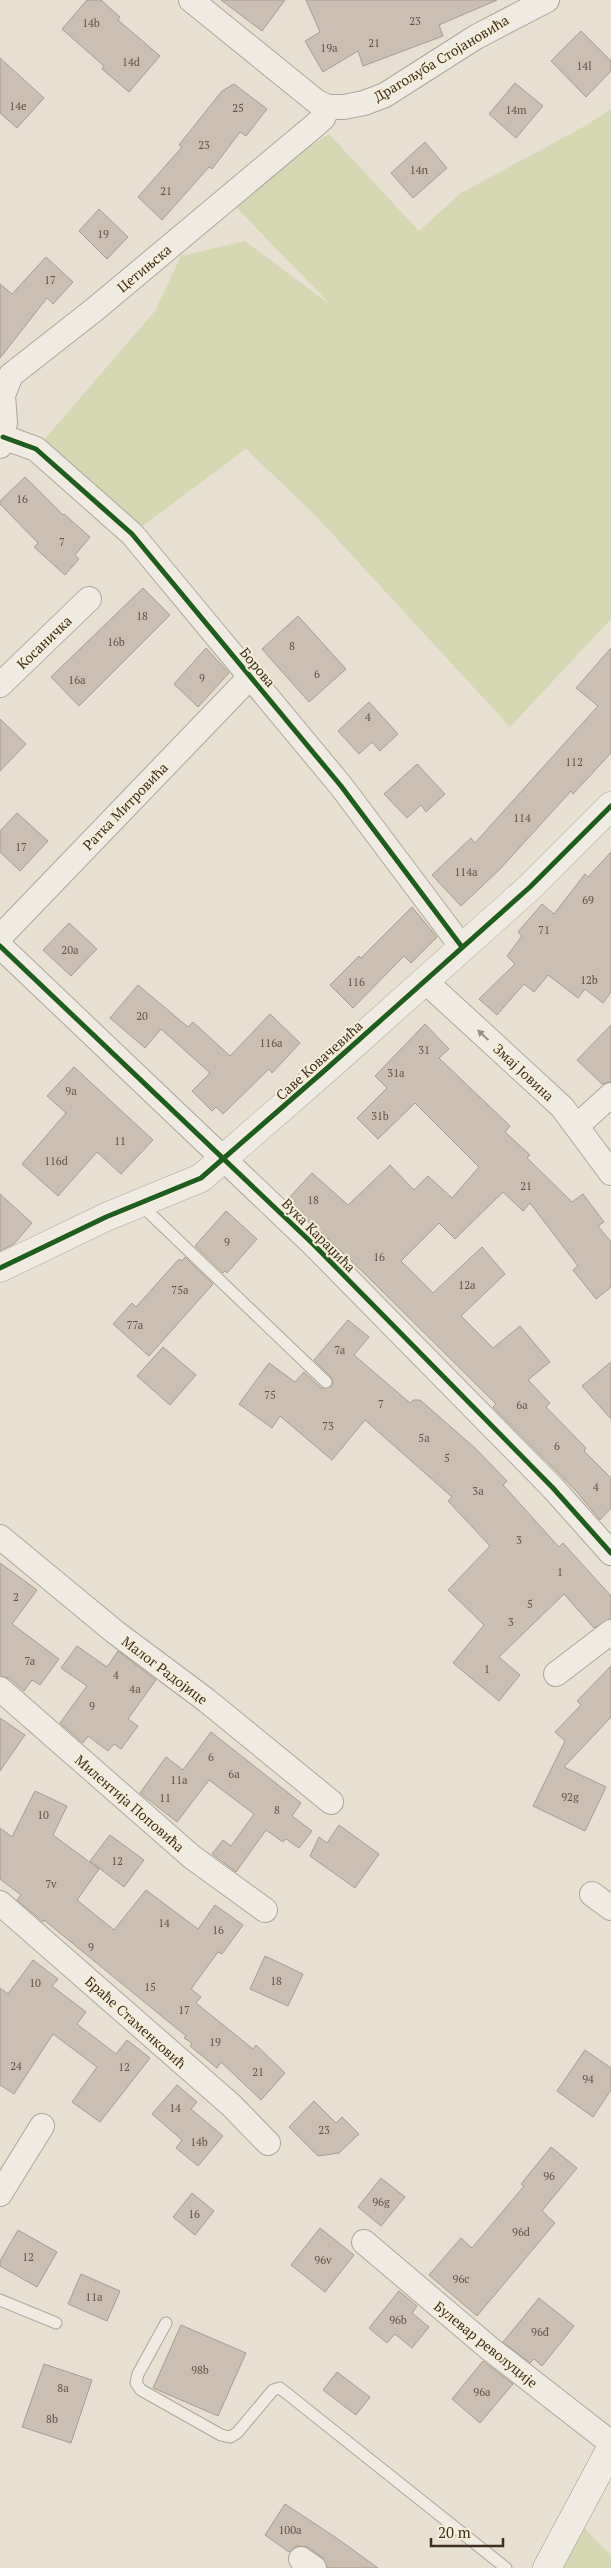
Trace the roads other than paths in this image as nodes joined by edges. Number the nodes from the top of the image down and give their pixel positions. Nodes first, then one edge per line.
1 (191, 0) edge
2 (547, 0) edge
3 (328, 107) junction
4 (2, 387) edge
5 (2, 441) edge
6 (89, 599) dead end
7 (251, 676) junction
8 (0, 685) edge
9 (611, 806) edge
10 (0, 937) edge
11 (0, 946) edge
12 (462, 947) junction
13 (425, 981) junction
14 (611, 1095) edge
15 (577, 1126) junction
16 (225, 1159) junction
17 (611, 1173) edge
18 (140, 1204) junction
19 (0, 1268) edge
20 (326, 1382) dead end
21 (0, 1537) edge
22 (611, 1553) edge
23 (611, 1632) edge
24 (556, 1674) dead end
25 (0, 1689) edge
26 (331, 1802) dead end
27 (592, 1894) dead end
28 (0, 1903) edge
29 (611, 1908) edge
30 (265, 1910) dead end
31 (42, 2126) dead end
32 (268, 2143) dead end
33 (0, 2194) edge
34 (364, 2242) dead end
35 (0, 2300) edge
36 (56, 2323) dead end
37 (166, 2323) dead end
38 (611, 2444) edge
39 (611, 2448) edge
40 (506, 2568) edge
41 (547, 2568) edge

1 - 3 street
2 - 3 street, Драгољуба Стојановића
3 - 4 street, Цетињска
4 - 5 street, Цетињска
5 - 7 street, Борова
6 - 8 street, Косаничка
7 - 10 street, Ратка Митровића
7 - 12 street, Борова
9 - 12 street, Саве Ковачевића
11 - 16 street, Вука Караџића
12 - 13 street, Саве Ковачевића
15 -> 13 street, Змај Јовина
13 - 16 street, Саве Ковачевића
14 - 15 street
15 - 17 street, Змај Јовина
16 - 18 street, Саве Ковачевића
16 - 22 street, Вука Караџића
18 - 19 street, Саве Ковачевића
18 - 20 lane
21 - 26 street, Малог Радојице
23 - 24 street
25 - 30 street, Милентија Поповића
27 - 29 street
28 - 32 street, Браће Стаменковић
31 - 33 street
34 - 38 street, Булевар револуције
35 - 36 lane
37 - 40 lane
39 - 41 street

